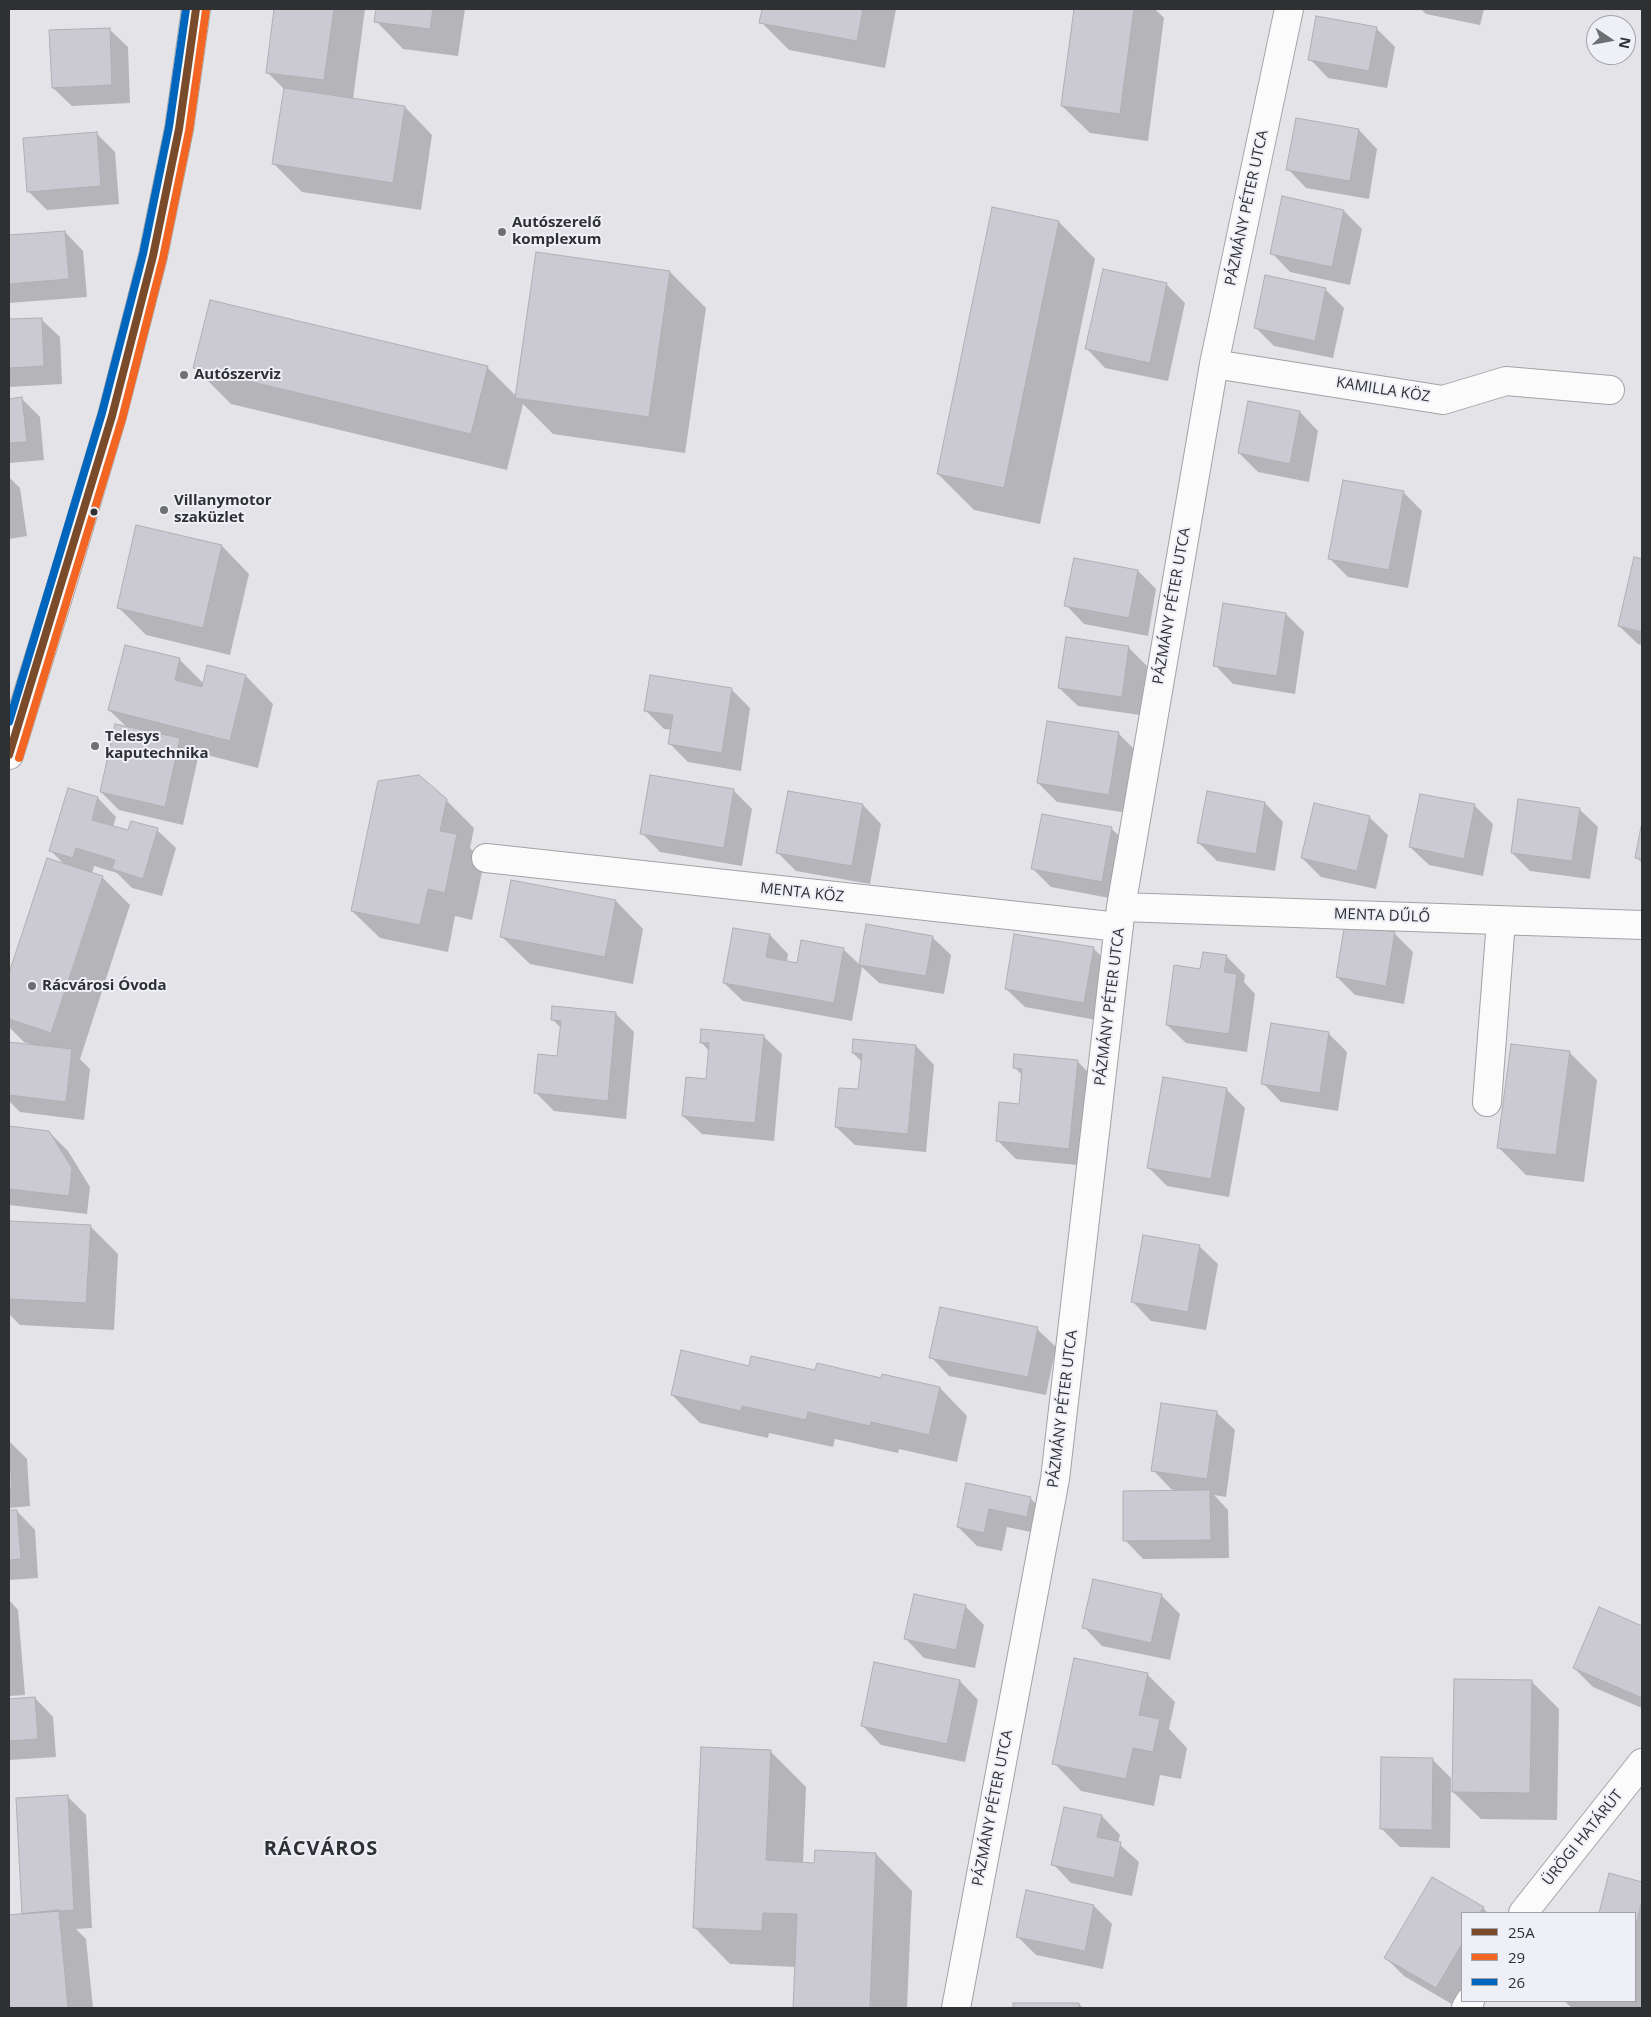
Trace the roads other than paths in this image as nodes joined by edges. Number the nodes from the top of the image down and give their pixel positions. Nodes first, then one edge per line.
1 (196, 9) edge
2 (1289, 9) edge
3 (1214, 364) junction
4 (1610, 390) dead end
5 (9, 755) edge
6 (486, 858) dead end
7 (1120, 917) junction
8 (1501, 921) junction
9 (1642, 925) edge
10 (1487, 1102) dead end
11 (1642, 1763) edge
12 (1524, 1912) edge
13 (956, 2008) edge

1 - 5 street
2 - 3 street, PÁZMÁNY PÉTER UTCA
3 - 4 street, KAMILLA KÖZ
3 - 7 street, PÁZMÁNY PÉTER UTCA
6 - 7 street, MENTA KÖZ
7 - 8 street, MENTA DŰLŐ
7 - 13 street, PÁZMÁNY PÉTER UTCA
8 - 9 street, MENTA DŰLŐ
8 - 10 street
11 - 12 street, ÜRÖGI HATÁRÚT

